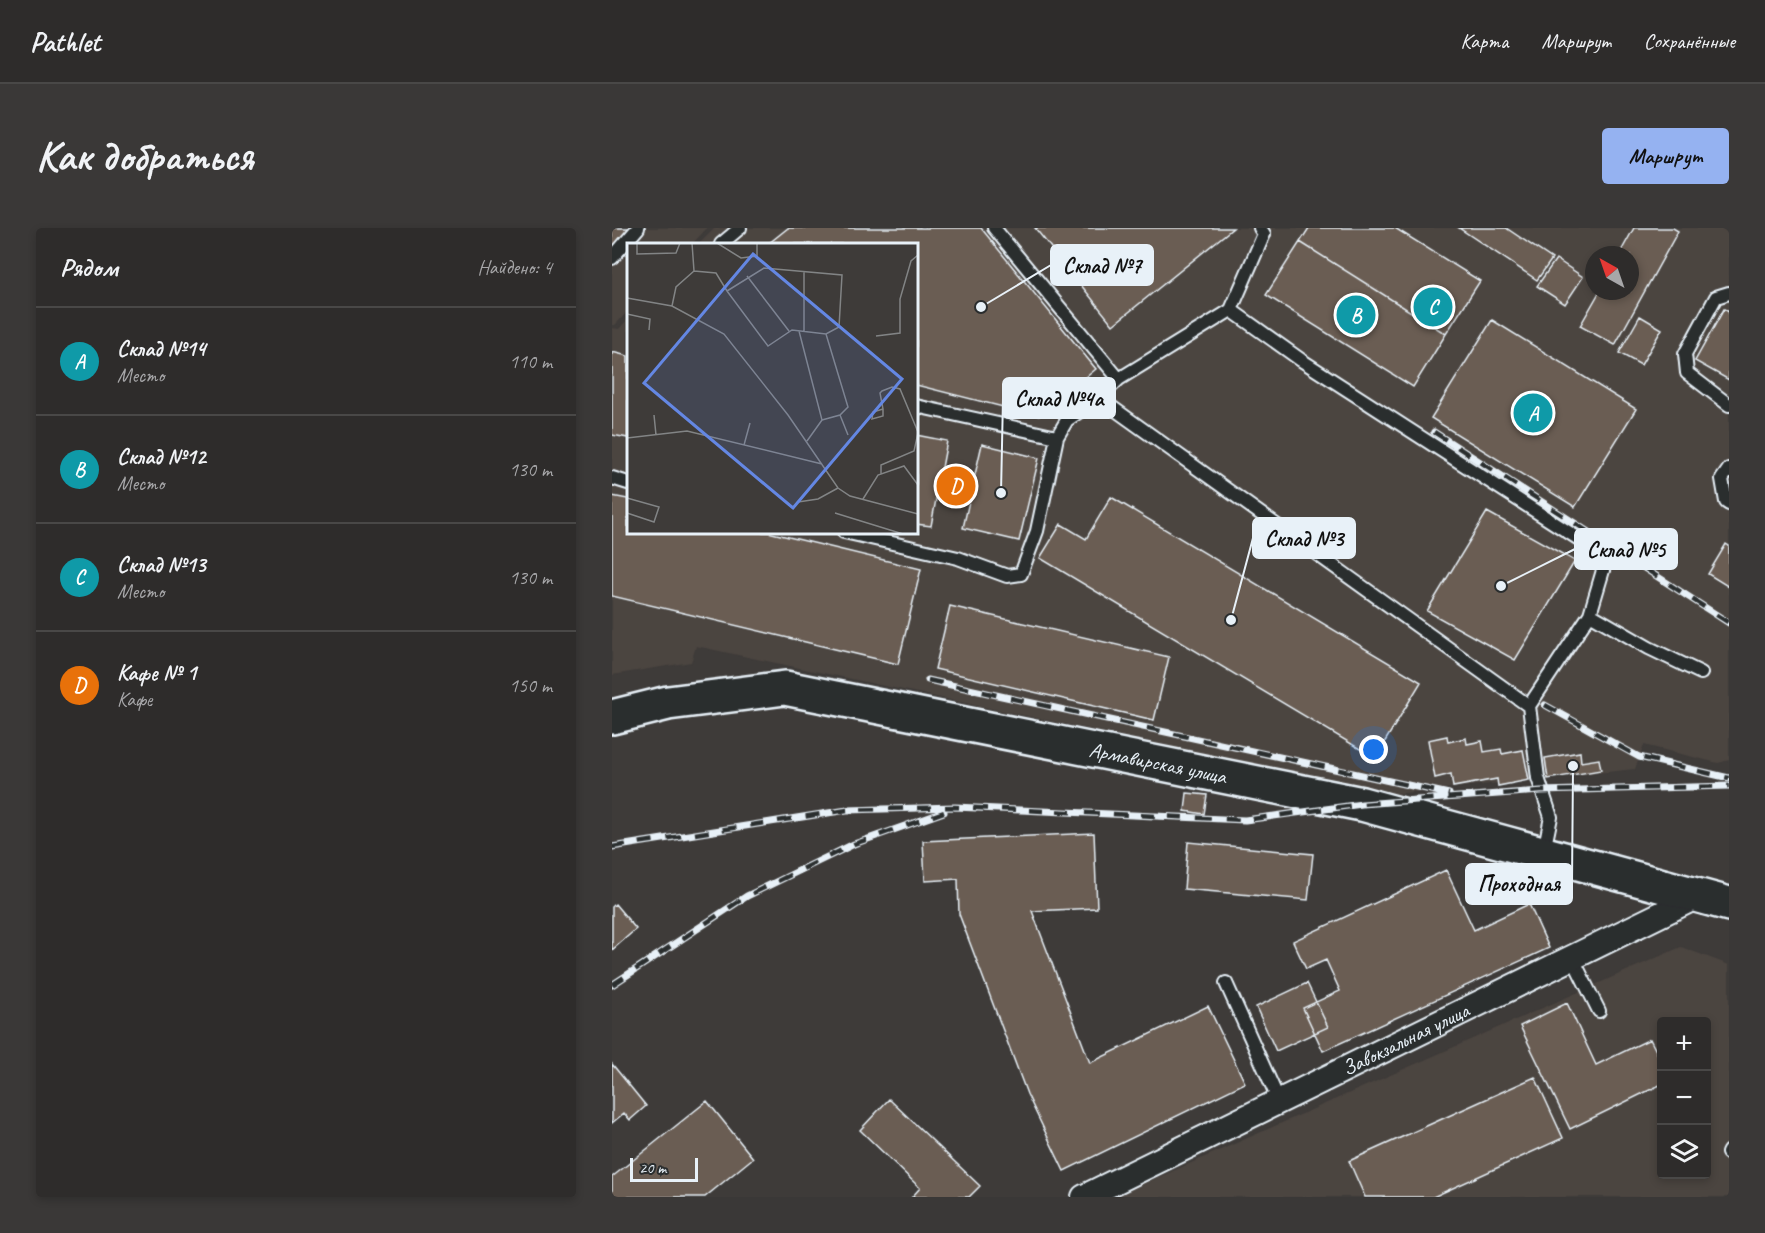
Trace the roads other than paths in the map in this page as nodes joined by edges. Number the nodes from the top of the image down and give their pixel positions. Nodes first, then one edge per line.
1 (638, 228) edge
2 (740, 228) edge
3 (994, 228) edge
4 (1260, 228) edge
5 (722, 243) edge
6 (612, 258) edge
7 (1729, 293) edge
8 (1231, 310) junction
9 (1119, 379) junction
10 (1099, 398) junction
11 (918, 405) edge
12 (1729, 405) edge
13 (1057, 436) junction
14 (1729, 469) edge
15 (612, 478) edge
16 (627, 483) edge
17 (1729, 504) edge
18 (853, 534) edge
19 (1590, 614) junction
20 (1701, 673) dead end
21 (1529, 706) junction
22 (612, 717) edge
23 (1544, 852) junction
24 (1714, 900) edge
25 (1572, 957) junction
26 (1226, 983) dead end
27 (1599, 1011) dead end
28 (1279, 1101) junction
29 (1084, 1197) edge

1 - 6 lane
2 - 5 lane
3 - 9 lane
4 - 8 lane
7 - 12 lane
8 - 9 lane
8 - 19 lane
9 - 10 lane
10 - 13 lane
10 - 21 lane
11 - 13 lane
13 - 18 lane
14 - 17 lane
15 - 16 lane
19 - 20 lane
19 - 21 lane
21 - 23 lane
22 - 23 main road, Армавирская улица
23 - 24 main road, Армавирская улица
24 - 25 street, Завокзальная улица
25 - 27 lane
25 - 28 street, Завокзальная улица
26 - 28 lane
28 - 29 street, Завокзальная улица

